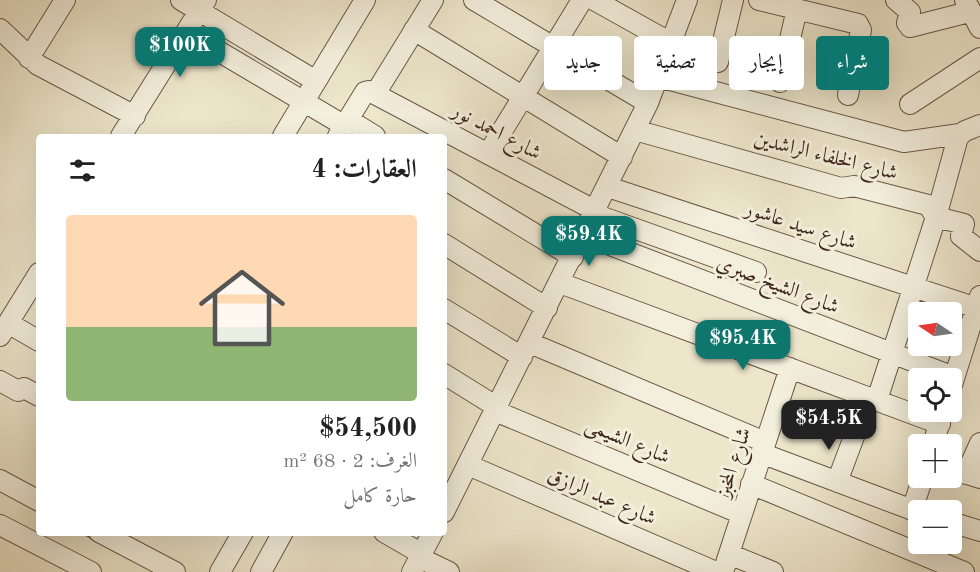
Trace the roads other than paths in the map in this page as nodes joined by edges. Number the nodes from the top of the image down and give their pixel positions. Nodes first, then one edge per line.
1 (65, 0) edge
2 (181, 0) edge
3 (365, 0) edge
4 (433, 0) edge
5 (474, 0) edge
6 (582, 0) edge
7 (594, 0) edge
8 (687, 0) edge
9 (733, 0) edge
10 (759, 0) edge
11 (896, 0) edge
12 (203, 5) edge
13 (787, 5) edge
14 (972, 13) edge
15 (0, 29) edge
16 (414, 30) junction
17 (186, 33) junction
18 (560, 36) edge
19 (658, 36) edge
20 (674, 36) edge
21 (784, 36) edge
22 (544, 42) edge
23 (29, 58) junction
24 (980, 58) edge
25 (544, 62) edge
26 (718, 62) dead end
27 (316, 81) junction
28 (622, 88) edge
29 (654, 90) edge
30 (708, 90) edge
31 (375, 94) junction
32 (848, 95) dead end
33 (523, 97) junction
34 (303, 102) junction
35 (648, 104) junction
36 (910, 104) dead end
37 (980, 125) edge
38 (344, 128) edge
39 (129, 130) edge
40 (635, 130) junction
41 (284, 134) edge
42 (367, 134) edge
43 (437, 134) edge
44 (960, 134) junction
45 (448, 141) edge
46 (488, 154) junction
47 (622, 157) junction
48 (447, 181) edge
49 (608, 187) junction
50 (595, 212) junction
51 (936, 217) junction
52 (584, 236) junction
53 (447, 246) edge
54 (980, 252) edge
55 (573, 257) junction
56 (756, 272) dead end
57 (36, 278) edge
58 (560, 283) junction
59 (915, 287) junction
60 (979, 304) edge
61 (547, 308) junction
62 (447, 310) edge
63 (4, 330) edge
64 (36, 340) edge
65 (526, 350) junction
66 (892, 353) junction
67 (790, 368) junction
68 (924, 368) edge
69 (958, 368) edge
70 (447, 376) edge
71 (0, 381) edge
72 (36, 394) edge
73 (877, 400) junction
74 (908, 408) edge
75 (496, 409) junction
76 (855, 434) dead end
77 (980, 443) edge
78 (763, 447) junction
79 (468, 465) junction
80 (966, 473) edge
81 (0, 480) edge
82 (837, 482) junction
83 (751, 484) junction
84 (36, 499) edge
85 (447, 499) edge
86 (908, 508) edge
87 (742, 514) junction
88 (0, 525) edge
89 (962, 525) edge
90 (980, 531) edge
91 (107, 536) edge
92 (239, 536) edge
93 (281, 536) edge
94 (389, 536) edge
95 (431, 536) edge
96 (418, 561) edge
97 (726, 563) edge
98 (941, 567) edge
99 (91, 572) edge
100 (175, 572) edge
101 (220, 572) edge
102 (261, 572) edge
103 (449, 572) edge
104 (716, 572) edge
105 (772, 572) edge
106 (964, 572) edge

1 - 23 street
2 - 12 street
3 - 27 street
4 - 16 street
5 - 22 street
6 - 18 street
7 - 19 street
8 - 20 street
9 - 26 street
10 - 13 street
11 - 14 street
12 - 17 street
12 - 27 street
13 - 21 street
13 - 32 street
15 - 23 street
16 - 31 street
16 - 33 street
17 - 34 street
17 - 39 street
23 - 39 street
24 - 36 street
25 - 33 street
27 - 34 street
28 - 35 street
29 - 35 street
30 - 44 street
31 - 38 street
31 - 43 street, شارع احمد نور
33 - 46 street
33 - 47 street
34 - 38 street
34 - 41 street
35 - 40 street
37 - 44 street
38 - 42 street
40 - 47 street
40 - 51 street, شارع الخلفاء الراشدين
44 - 51 street
45 - 46 street, شارع احمد نور
46 - 50 street, شارع احمد نور
47 - 49 street
48 - 55 street
49 - 50 street
49 - 59 street, شارع سيد عاشور
50 - 52 street
50 - 56 street, شارع احمد نور
51 - 54 street, شارع الخلفاء الراشدين
51 - 59 street
52 - 55 street
52 - 66 street, شارع الشيخ صبري
53 - 61 street
55 - 58 street
57 - 63 street
58 - 61 street
58 - 67 street
59 - 60 street, شارع سيد عاشور
59 - 66 street
60 - 69 street
61 - 65 street
62 - 65 street
63 - 64 street
65 - 75 street
65 - 78 street
66 - 68 street, شارع الشيخ صبري
66 - 73 street
67 - 73 street
67 - 78 street, شارع المخبز
70 - 75 street, شارع الشيمى
71 - 72 street
73 - 74 street
75 - 79 street
75 - 87 street, شارع الشيمى
76 - 82 street
77 - 80 street
78 - 82 street
78 - 83 street, شارع المخبز
79 - 85 street
79 - 104 street, شارع عبد الرازق
81 - 84 street
82 - 86 street
83 - 87 street, شارع المخبز
83 - 98 street
87 - 97 street, شارع المخبز
88 - 99 street
89 - 90 street
91 - 100 street
92 - 101 street
93 - 102 street
94 - 96 street
95 - 96 street
96 - 103 street
97 - 105 street
98 - 106 street

